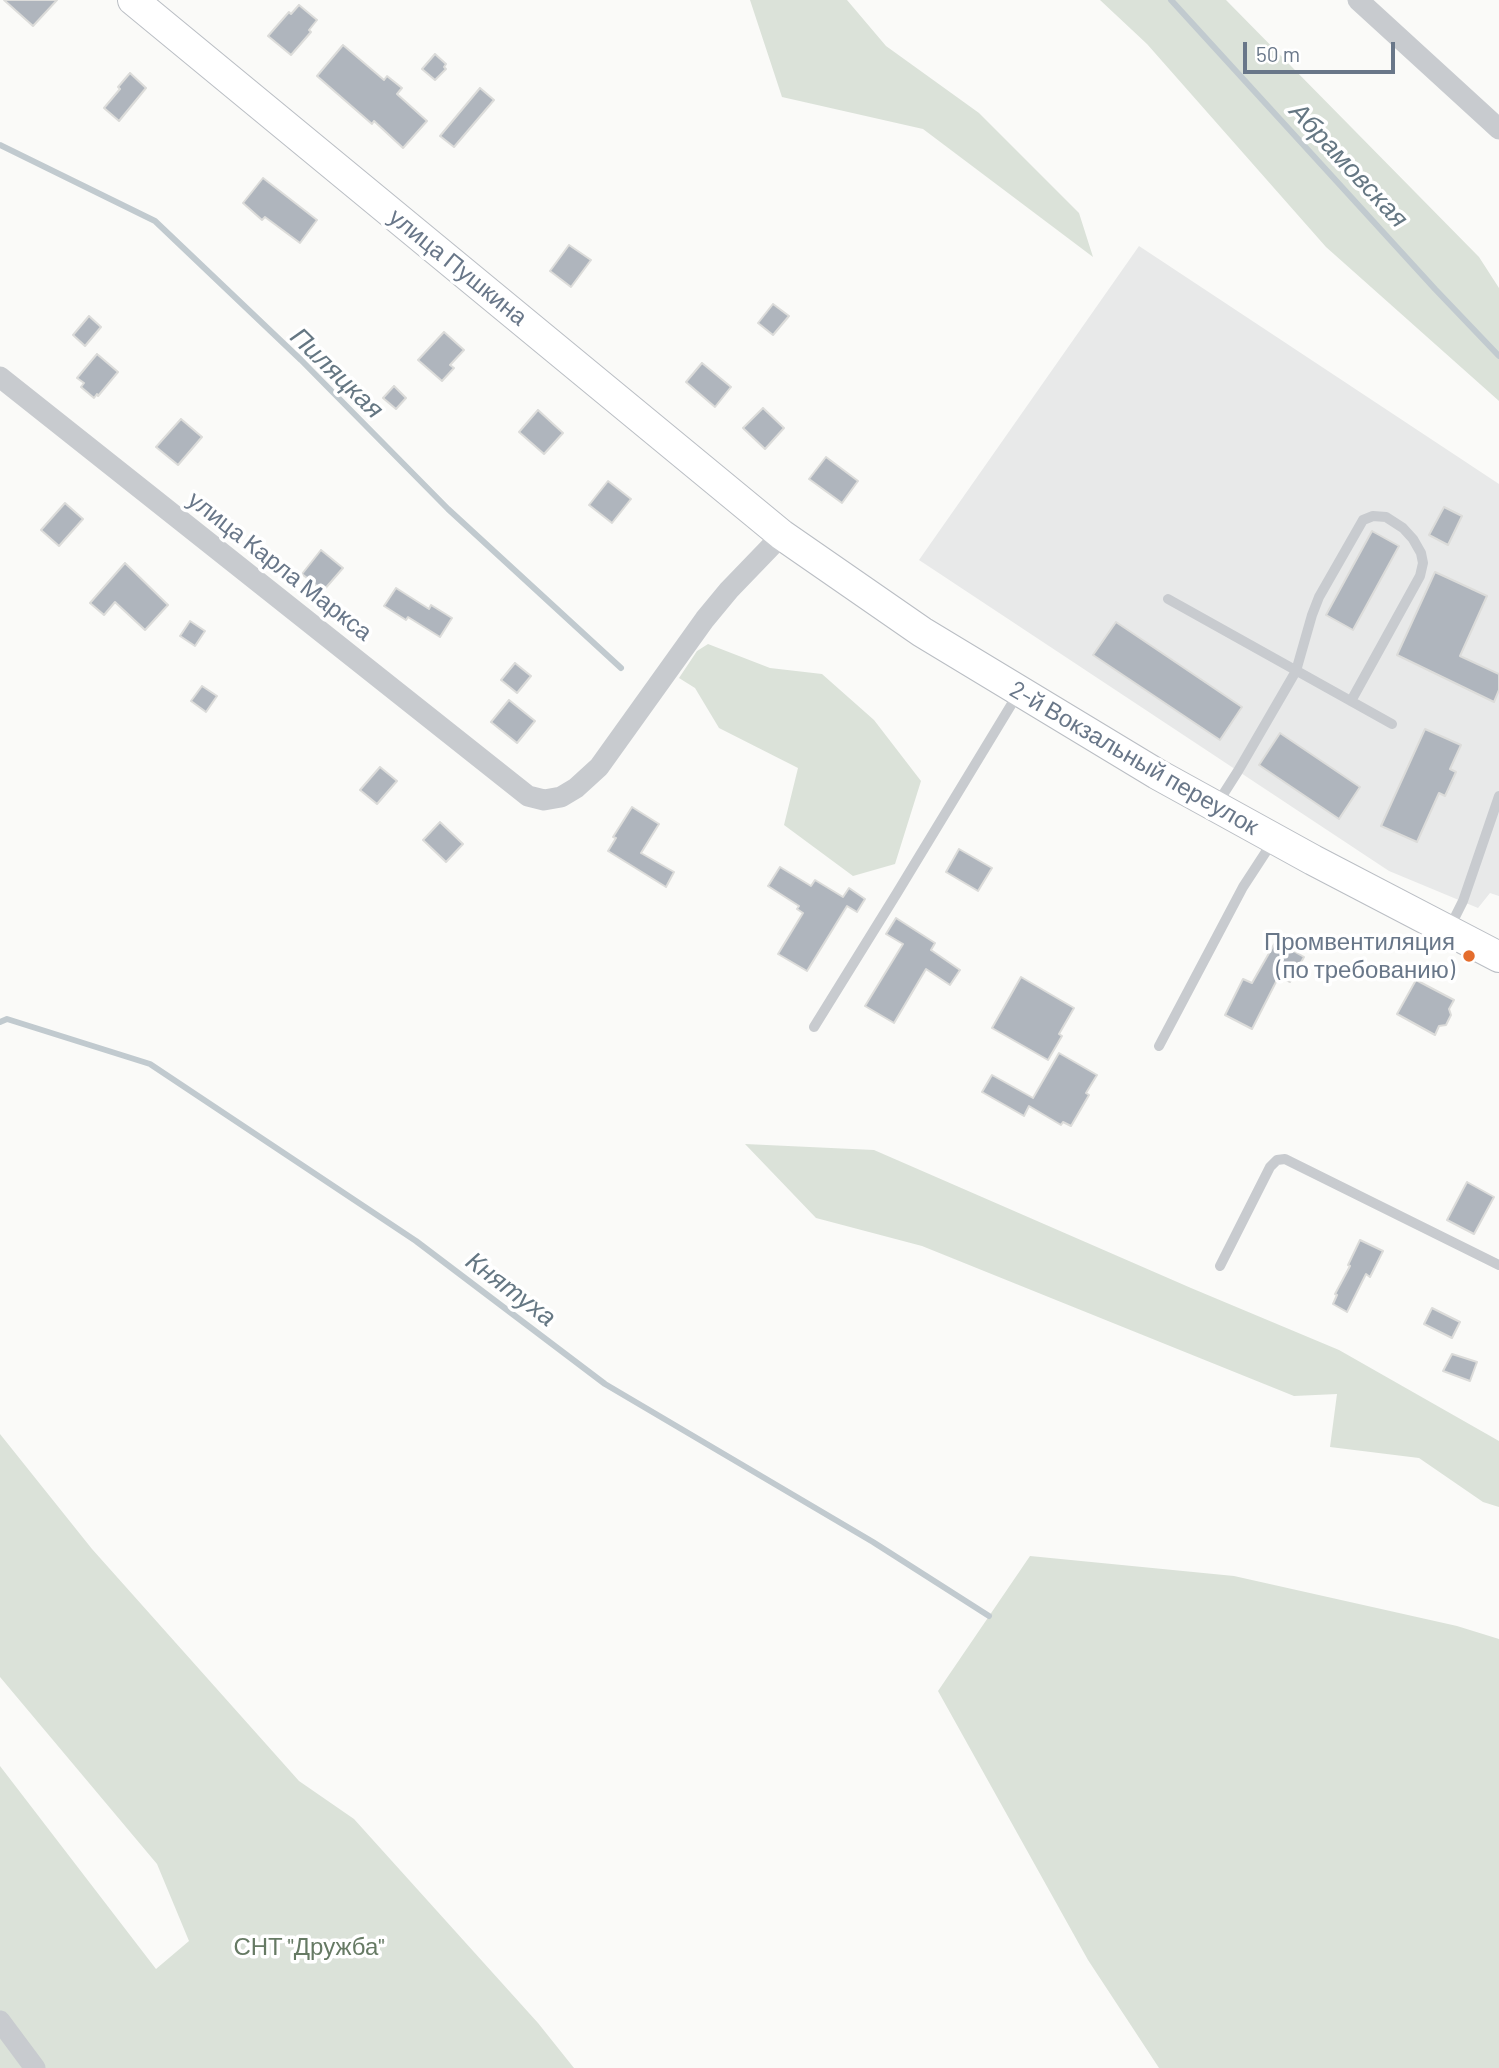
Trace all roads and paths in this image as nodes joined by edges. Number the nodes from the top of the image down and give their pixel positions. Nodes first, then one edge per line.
1 (133, 0) edge
2 (1358, 0) edge
3 (1499, 129) edge
4 (0, 377) edge
5 (782, 535) junction
6 (1168, 599) dead end
7 (1296, 671) junction
8 (1019, 692) junction
9 (1351, 701) junction
10 (1392, 724) dead end
11 (1499, 796) edge
12 (1215, 806) junction
13 (1275, 839) junction
14 (1448, 931) junction
15 (1499, 957) edge
16 (814, 1027) dead end
17 (1159, 1046) dead end
18 (1497, 1260) edge
19 (1220, 1266) dead end
20 (0, 2021) edge
21 (35, 2068) edge

1 - 5 street, улица Пушкина
2 - 3 street
4 - 5 street, улица Карла Маркса
5 - 8 street, 2-й Вокзальный переулок
6 - 7 lane
7 - 9 lane
7 - 9 lane
7 - 12 lane
8 - 12 street, 2-й Вокзальный переулок
8 - 16 lane
9 - 10 lane
11 - 14 lane
12 - 13 street, 2-й Вокзальный переулок
13 - 14 street, 2-й Вокзальный переулок
13 - 17 lane
14 - 15 street, 2-й Вокзальный переулок
18 - 19 lane
20 - 21 street

